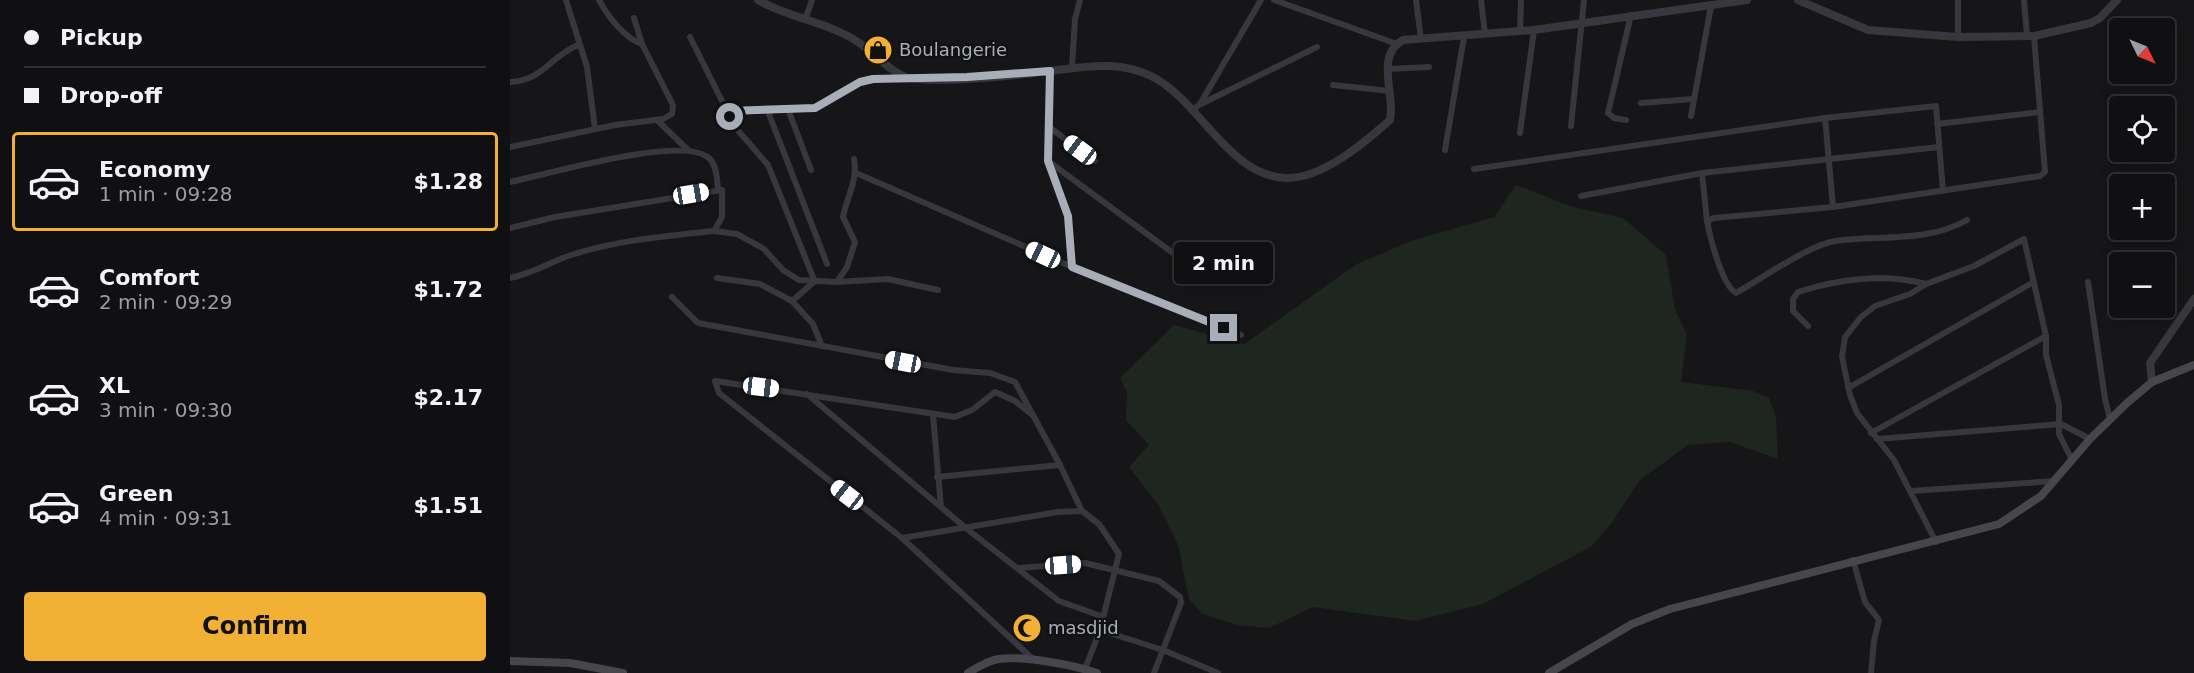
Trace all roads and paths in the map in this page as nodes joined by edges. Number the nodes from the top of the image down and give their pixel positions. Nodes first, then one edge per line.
1 (566, 0) edge
2 (598, 0) edge
3 (758, 0) edge
4 (812, 0) edge
5 (1080, 0) edge
6 (1261, 0) edge
7 (1274, 0) edge
8 (1416, 0) edge
9 (1481, 0) edge
10 (1521, 0) edge
11 (1584, 0) edge
12 (1745, 0) edge
13 (1798, 0) edge
14 (1958, 0) edge
15 (2024, 0) edge
16 (2117, 0) edge
17 (1711, 6) junction
18 (1631, 15) junction
19 (634, 18) dead end
20 (805, 20) junction
21 (1583, 24) junction
22 (1534, 30) junction
23 (1520, 31) junction
24 (1485, 34) junction
25 (2031, 36) junction
26 (690, 37) dead end
27 (1464, 37) junction
28 (1958, 37) junction
29 (1422, 39) junction
30 (1397, 44) junction
31 (578, 45) junction
32 (642, 45) junction
33 (1317, 47) dead end
34 (1429, 66) dead end
35 (1072, 67) junction
36 (1388, 69) junction
37 (1050, 71) junction
38 (906, 78) junction
39 (510, 82) edge
40 (1333, 85) dead end
41 (1390, 91) junction
42 (1693, 99) junction
43 (1641, 103) dead end
44 (1200, 104) junction
45 (767, 109) junction
46 (788, 109) junction
47 (728, 111) junction
48 (1192, 111) junction
49 (2040, 112) junction
50 (1691, 116) dead end
51 (1825, 118) junction
52 (657, 120) junction
53 (1626, 120) dead end
54 (1937, 124) junction
55 (1571, 126) dead end
56 (1049, 127) junction
57 (594, 129) junction
58 (1520, 133) dead end
59 (510, 147) edge
60 (1939, 147) junction
61 (688, 150) junction
62 (1445, 150) dead end
63 (854, 159) dead end
64 (1828, 160) junction
65 (1048, 161) junction
66 (1095, 161) dead end
67 (1474, 169) dead end
68 (811, 170) dead end
69 (1702, 172) junction
70 (856, 173) junction
71 (510, 182) edge
72 (718, 190) junction
73 (1943, 191) junction
74 (1581, 196) dead end
75 (1833, 207) junction
76 (1967, 220) dead end
77 (1707, 221) junction
78 (510, 228) edge
79 (714, 231) junction
80 (827, 264) dead end
81 (1072, 267) junction
82 (1196, 270) dead end
83 (510, 278) edge
84 (717, 278) dead end
85 (815, 282) junction
86 (837, 282) junction
87 (2088, 282) dead end
88 (2032, 283) junction
89 (1926, 284) junction
90 (938, 290) dead end
91 (672, 297) dead end
92 (2194, 298) edge
93 (792, 301) junction
94 (1808, 326) dead end
95 (1241, 335) dead end
96 (2046, 336) junction
97 (822, 346) junction
98 (2194, 365) edge
99 (2152, 382) junction
100 (1848, 388) junction
101 (806, 393) junction
102 (1031, 414) junction
103 (933, 416) junction
104 (2110, 419) junction
105 (2061, 424) junction
106 (1871, 433) junction
107 (1877, 439) junction
108 (2090, 439) junction
109 (2072, 460) junction
110 (1060, 465) junction
111 (937, 477) junction
112 (2055, 481) junction
113 (1911, 491) junction
114 (941, 507) junction
115 (1082, 511) junction
116 (967, 529) junction
117 (902, 538) junction
118 (1936, 542) junction
119 (1853, 560) junction
120 (1020, 568) junction
121 (1114, 570) junction
122 (1101, 616) junction
123 (1100, 630) junction
124 (1163, 650) junction
125 (510, 661) edge
126 (1036, 662) junction
127 (1085, 669) junction
128 (623, 673) edge
129 (968, 673) edge
130 (1097, 673) edge
131 (1154, 673) edge
132 (1218, 673) edge
133 (1549, 673) edge
134 (1871, 673) edge

1 - 31 street
2 - 32 street
3 - 20 street
4 - 20 street
5 - 35 street
6 - 44 street
7 - 30 street
8 - 29 street
9 - 24 street
10 - 23 street
11 - 21 street
12 - 17 street
13 - 28 street
14 - 28 street
15 - 25 street
16 - 25 street
17 - 18 street
17 - 42 street
18 - 21 street
18 - 53 street
19 - 32 street
20 - 38 street
21 - 22 street
21 - 55 street
22 - 23 street
22 - 58 street
23 - 24 street
24 - 27 street
25 - 28 street
25 - 49 street
26 - 47 street
27 - 29 street
27 - 62 street
29 - 30 street
30 - 36 street
31 - 39 street
31 - 57 street
32 - 52 street
33 - 44 street
34 - 36 street
35 - 37 street
35 - 48 street
36 - 41 street
37 - 38 street
37 - 56 street
38 - 46 street
40 - 41 street
41 - 48 street
42 - 43 street
42 - 50 street
44 - 48 street
45 - 46 street
45 - 47 street
45 - 80 street
46 - 68 street
47 - 85 street
49 - 54 street
49 - 73 street
51 - 54 street
51 - 64 street
51 - 67 street
52 - 57 street
52 - 61 street
54 - 60 street
56 - 65 street
56 - 66 street
57 - 59 street
60 - 64 street
60 - 73 street
61 - 71 street
61 - 72 street
63 - 70 street
64 - 69 street
64 - 75 street
65 - 81 street
65 - 82 street
69 - 74 street
69 - 77 street
70 - 81 street
70 - 86 street
72 - 78 street
72 - 79 street
73 - 75 street
75 - 77 street
76 - 77 street
79 - 83 street
79 - 85 street
81 - 95 street
84 - 93 street
85 - 86 street
85 - 93 street
86 - 90 street
87 - 104 street
88 - 89 street
88 - 96 street
88 - 100 street
89 - 94 street
89 - 100 street
91 - 97 street
92 - 99 street
93 - 97 street
96 - 105 street
96 - 106 street
97 - 102 street
98 - 99 main road
99 - 104 main road
100 - 106 street
101 - 103 street
101 - 114 street
101 - 117 street
102 - 103 street
102 - 110 street
103 - 111 street
104 - 108 main road
105 - 107 street
105 - 108 street
105 - 109 street
106 - 107 street
107 - 113 street
108 - 109 main road
109 - 112 main road
110 - 111 street
110 - 115 street
111 - 114 street
112 - 113 street
112 - 118 main road
113 - 118 street
114 - 116 street
115 - 116 street
115 - 121 street
116 - 117 street
116 - 120 street
117 - 126 street
118 - 119 main road
119 - 133 main road
119 - 134 street
120 - 121 street
120 - 122 street
121 - 122 street
121 - 124 street
122 - 123 street
123 - 124 street
123 - 127 street
124 - 131 street
124 - 132 street
125 - 128 main road
126 - 127 main road
126 - 129 main road
127 - 130 main road

